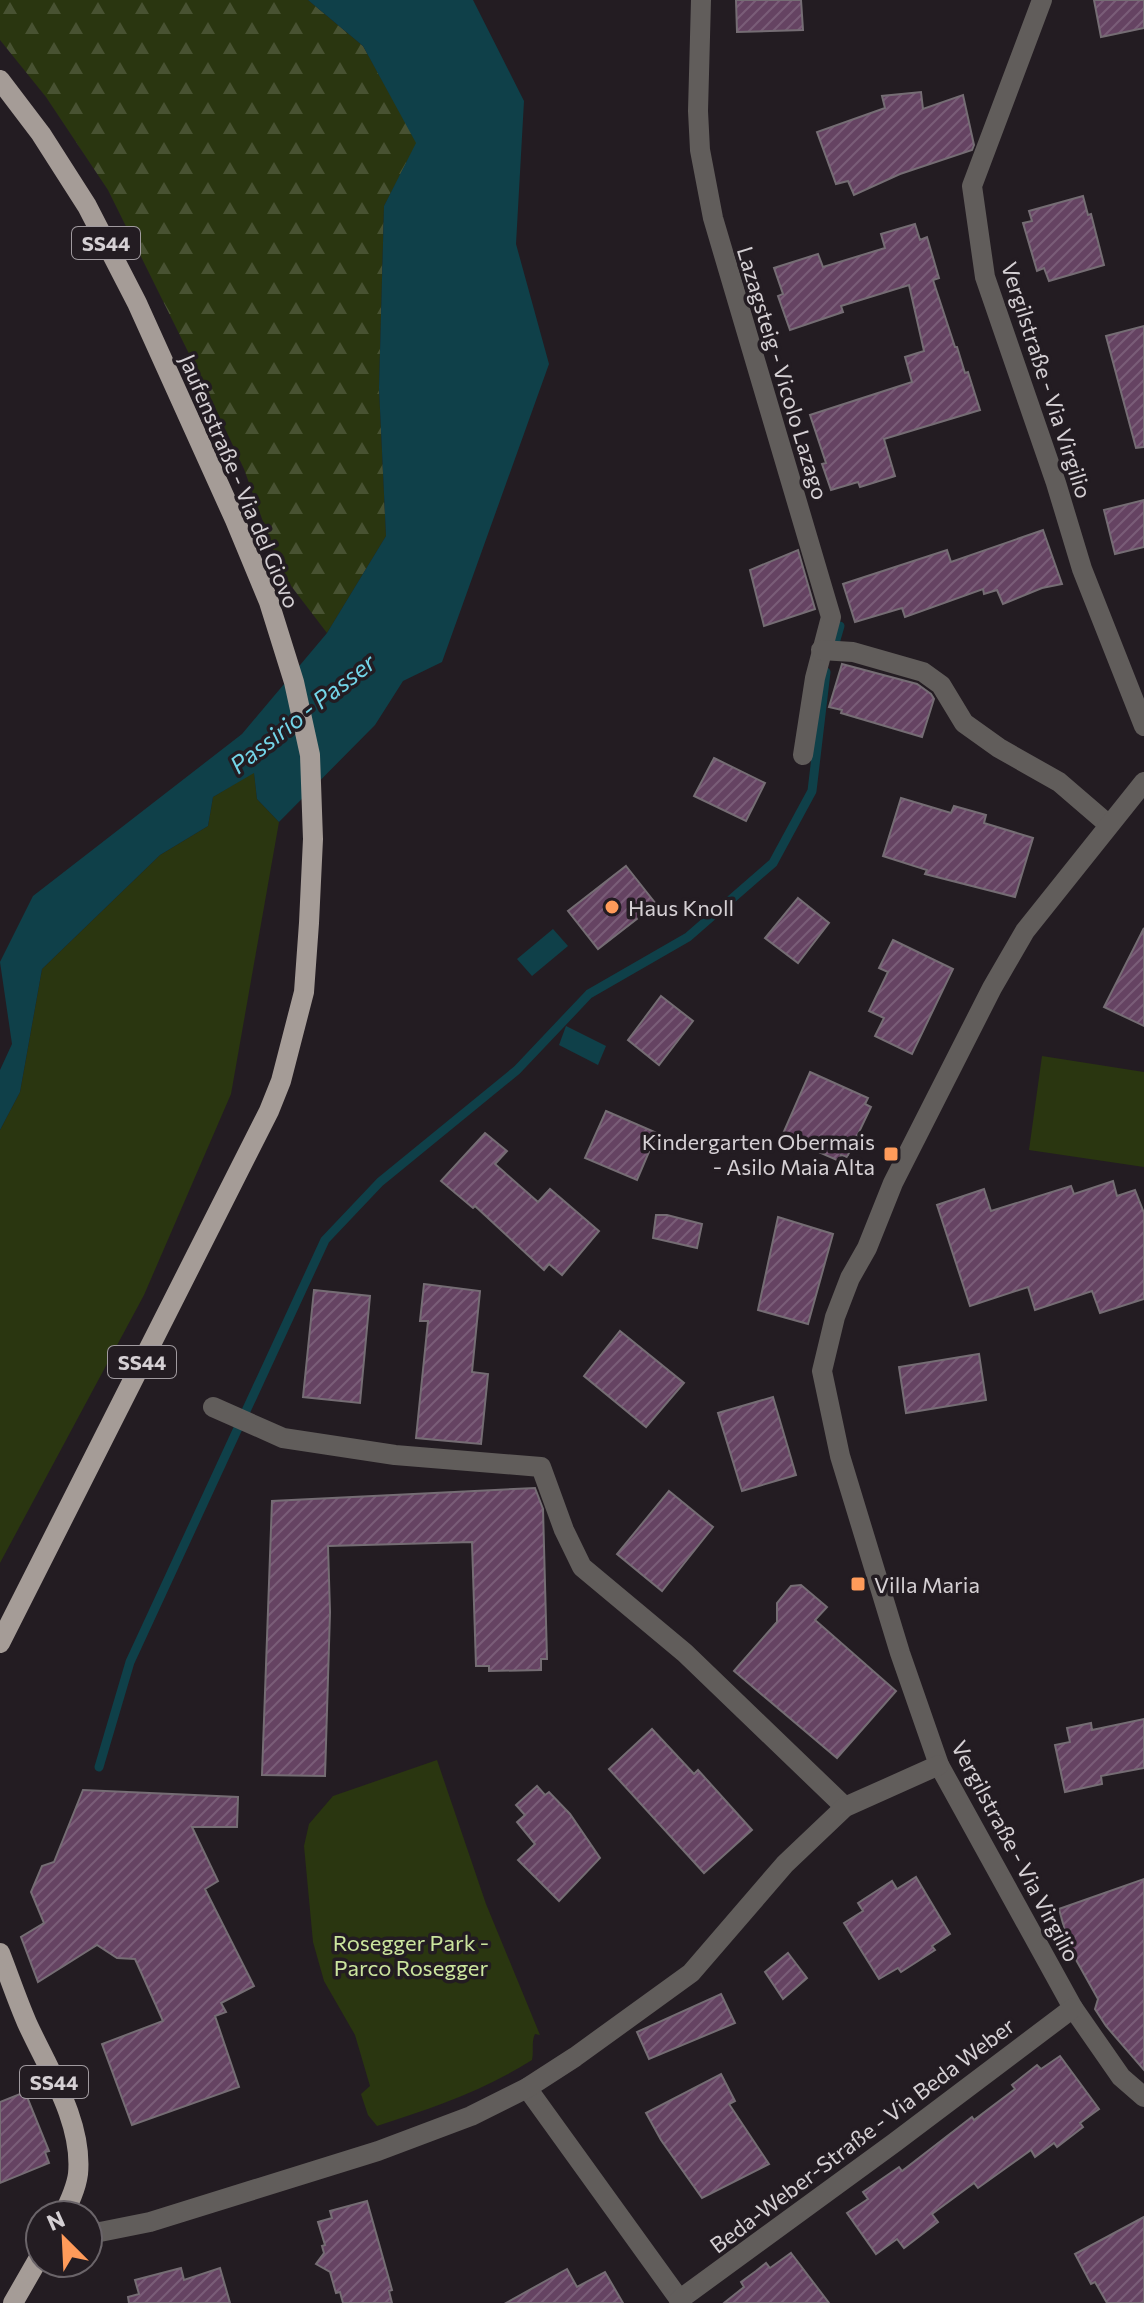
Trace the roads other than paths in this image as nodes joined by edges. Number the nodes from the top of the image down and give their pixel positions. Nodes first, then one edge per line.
1 (701, 0) edge
2 (1042, 0) edge
3 (0, 80) edge
4 (821, 650) junction
5 (1144, 726) edge
6 (803, 755) dead end
7 (1144, 782) edge
8 (1109, 825) junction
9 (213, 1407) dead end
10 (0, 1643) edge
11 (939, 1765) junction
12 (845, 1807) junction
13 (0, 1953) edge
14 (1073, 2008) junction
15 (527, 2088) junction
16 (1144, 2097) edge
17 (71, 2199) edge
18 (104, 2231) edge
19 (27, 2279) edge
20 (680, 2302) edge
21 (13, 2303) edge

1 - 4 street, Lazagsteig - Vicolo Lazago
2 - 5 street, Vergilstraße - Via Virgilio
3 - 10 main road, Jaufenstraße - Via del Giovo / SS44
4 - 6 street, Lazagsteig - Vicolo Lazago
4 - 8 street
7 - 8 street, Vergilstraße - Via Virgilio
8 - 11 street, Vergilstraße - Via Virgilio
9 - 12 street
11 - 12 street
11 - 14 street, Vergilstraße - Via Virgilio
12 - 15 street
13 - 17 main road, SS44
14 - 16 street, Vergilstraße - Via Virgilio
14 - 20 street, Beda-Weber-Straße - Via Beda Weber
15 - 18 street
15 - 20 street
19 - 21 main road

